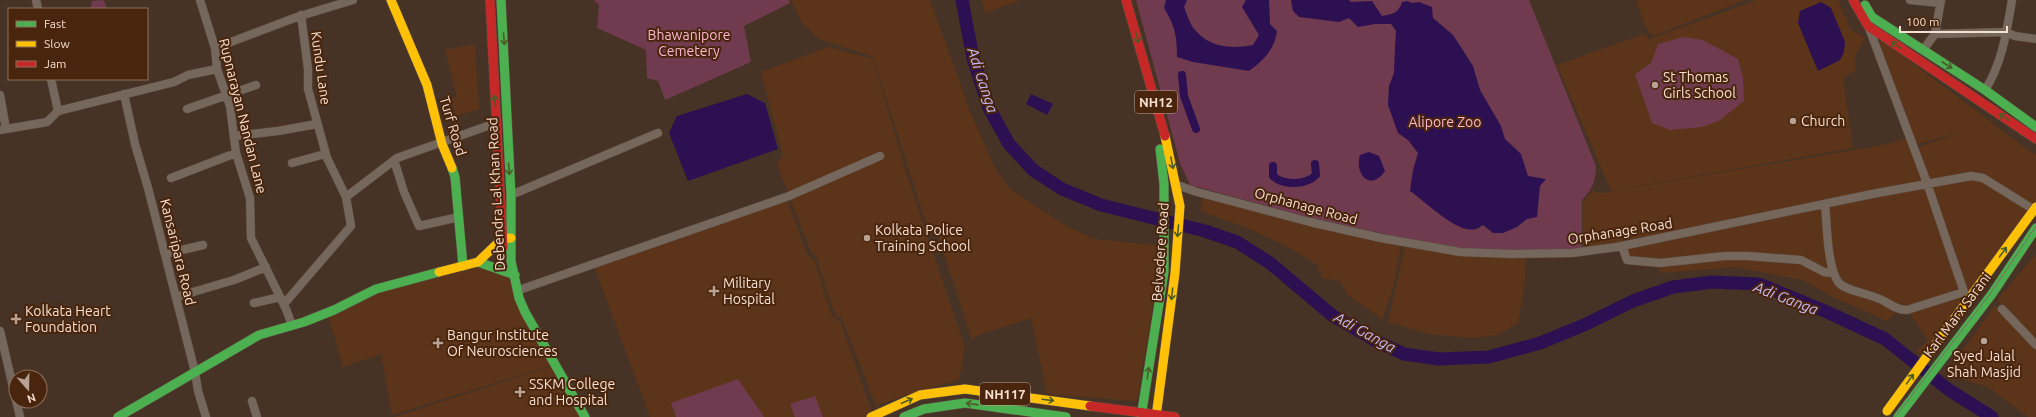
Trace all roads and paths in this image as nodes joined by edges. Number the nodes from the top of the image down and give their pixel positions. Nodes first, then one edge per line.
1 (200, 0) edge
2 (353, 0) edge
3 (391, 0) edge
4 (490, 0) edge
5 (501, 0) edge
6 (1116, 0) edge
7 (1126, 0) edge
8 (1853, 0) edge
9 (1862, 0) edge
10 (1910, 0) edge
11 (2012, 0) edge
12 (1940, 2) edge
13 (301, 16) junction
14 (1122, 20) dead end
15 (1870, 22) junction
16 (2006, 32) junction
17 (1935, 34) junction
18 (2036, 39) edge
19 (1128, 42) dead end
20 (215, 48) junction
21 (1923, 50) junction
22 (216, 69) junction
23 (51, 80) edge
24 (256, 85) dead end
25 (1985, 90) junction
26 (124, 94) junction
27 (0, 95) edge
28 (226, 96) junction
29 (187, 109) dead end
30 (58, 111) junction
31 (496, 123) junction
32 (317, 124) junction
33 (2036, 127) edge
34 (3, 129) edge
35 (658, 133) dead end
36 (234, 136) junction
37 (2036, 139) edge
38 (441, 143) junction
39 (236, 153) junction
40 (325, 154) junction
41 (880, 156) dead end
42 (394, 160) junction
43 (292, 163) dead end
44 (171, 178) dead end
45 (1927, 183) junction
46 (1176, 184) junction
47 (511, 195) junction
48 (346, 197) junction
49 (1825, 204) junction
50 (2036, 208) edge
51 (2036, 211) edge
52 (459, 217) junction
53 (2034, 234) edge
54 (506, 238) junction
55 (203, 245) dead end
56 (1622, 246) junction
57 (165, 254) junction
58 (478, 262) junction
59 (463, 266) junction
60 (266, 267) junction
61 (1833, 273) junction
62 (511, 274) junction
63 (519, 290) junction
64 (176, 297) junction
65 (282, 301) junction
66 (254, 303) dead end
67 (2002, 308) dead end
68 (292, 325) junction
69 (0, 330) edge
70 (1, 342) edge
71 (2036, 345) edge
72 (195, 372) junction
73 (252, 401) dead end
74 (1907, 403) junction
75 (1142, 414) edge
76 (1885, 414) edge
77 (1156, 416) edge
78 (20, 417) edge
79 (118, 417) edge
80 (206, 417) edge
81 (257, 417) edge
82 (576, 417) edge
83 (584, 417) edge
84 (871, 417) edge
85 (904, 417) edge
86 (1066, 417) edge
87 (1175, 417) edge
88 (1898, 417) edge

1 - 20 street, Rupnarayan Nandan Lane
2 - 13 street
3 - 38 main road, Turf Road
31 -> 4 main road
5 -> 47 main road, Debendra Lal Khan Road
6 - 14 main road
7 -> 46 main road, Belvedere Road / NH12
8 - 15 main road
9 - 15 main road
10 - 12 street
11 - 16 street
12 - 17 street
13 - 20 street
13 - 32 street, Kundu Lane
15 - 21 main road
37 -> 15 main road
15 - 45 street
16 - 17 street
16 - 18 street
16 - 25 street
17 - 21 street
75 -> 19 main road, Belvedere Road / NH12
20 - 22 street, Rupnarayan Nandan Lane
21 -> 25 main road
22 - 26 street
22 - 28 street, Rupnarayan Nandan Lane
23 - 30 street
24 - 28 street
25 - 33 main road
26 - 30 street
26 - 57 street, Kansaripara Road
27 - 34 street
28 - 29 street
28 - 36 street, Rupnarayan Nandan Lane
30 - 34 street
31 - 38 street
31 - 54 main road
32 - 36 street, Kundu Lane
32 - 40 street, Kundu Lane
35 - 47 street
36 - 39 street, Rupnarayan Nandan Lane
38 - 42 street
38 - 52 main road, Turf Road
39 - 44 street
39 - 60 street, Rupnarayan Nandan Lane
40 - 43 street
40 - 48 street, Kundu Lane
41 - 63 street
42 - 48 street
42 - 52 street
45 - 49 street, Orphanage Road
45 - 51 street, Orphanage Road
45 - 61 street
46 - 56 street, Orphanage Road
46 -> 77 main road, Belvedere Road / NH12
47 - 54 main road, Debendra Lal Khan Road
48 - 65 street, Kundu Lane
49 - 56 street, Orphanage Road
49 - 61 street
76 -> 50 main road, bridge
52 - 59 main road, Turf Road
53 - 74 main road, Karl Marx Sarani
54 - 58 main road
54 - 62 main road, Debendra Lal Khan Road
55 - 57 street
56 - 61 street
57 - 64 street, Kansaripara Road
58 - 59 main road
58 - 62 main road
59 - 68 main road
60 - 64 street
60 - 65 street, Rupnarayan Nandan Lane
62 - 63 main road, Debendra Lal Khan Road
62 - 82 main road
63 - 83 main road, Debendra Lal Khan Road
64 - 72 street, Kansaripara Road
65 - 66 street
65 - 68 street, Rupnarayan Nandan Lane
67 - 71 street
68 - 72 main road
69 - 70 street
70 - 78 street
72 - 79 main road
72 - 80 street, Kansaripara Road
73 - 81 street
74 - 76 main road
74 - 88 main road, Karl Marx Sarani
75 - 77 main road
84 -> 75 main road, NH117
77 - 87 main road
86 -> 85 main road

